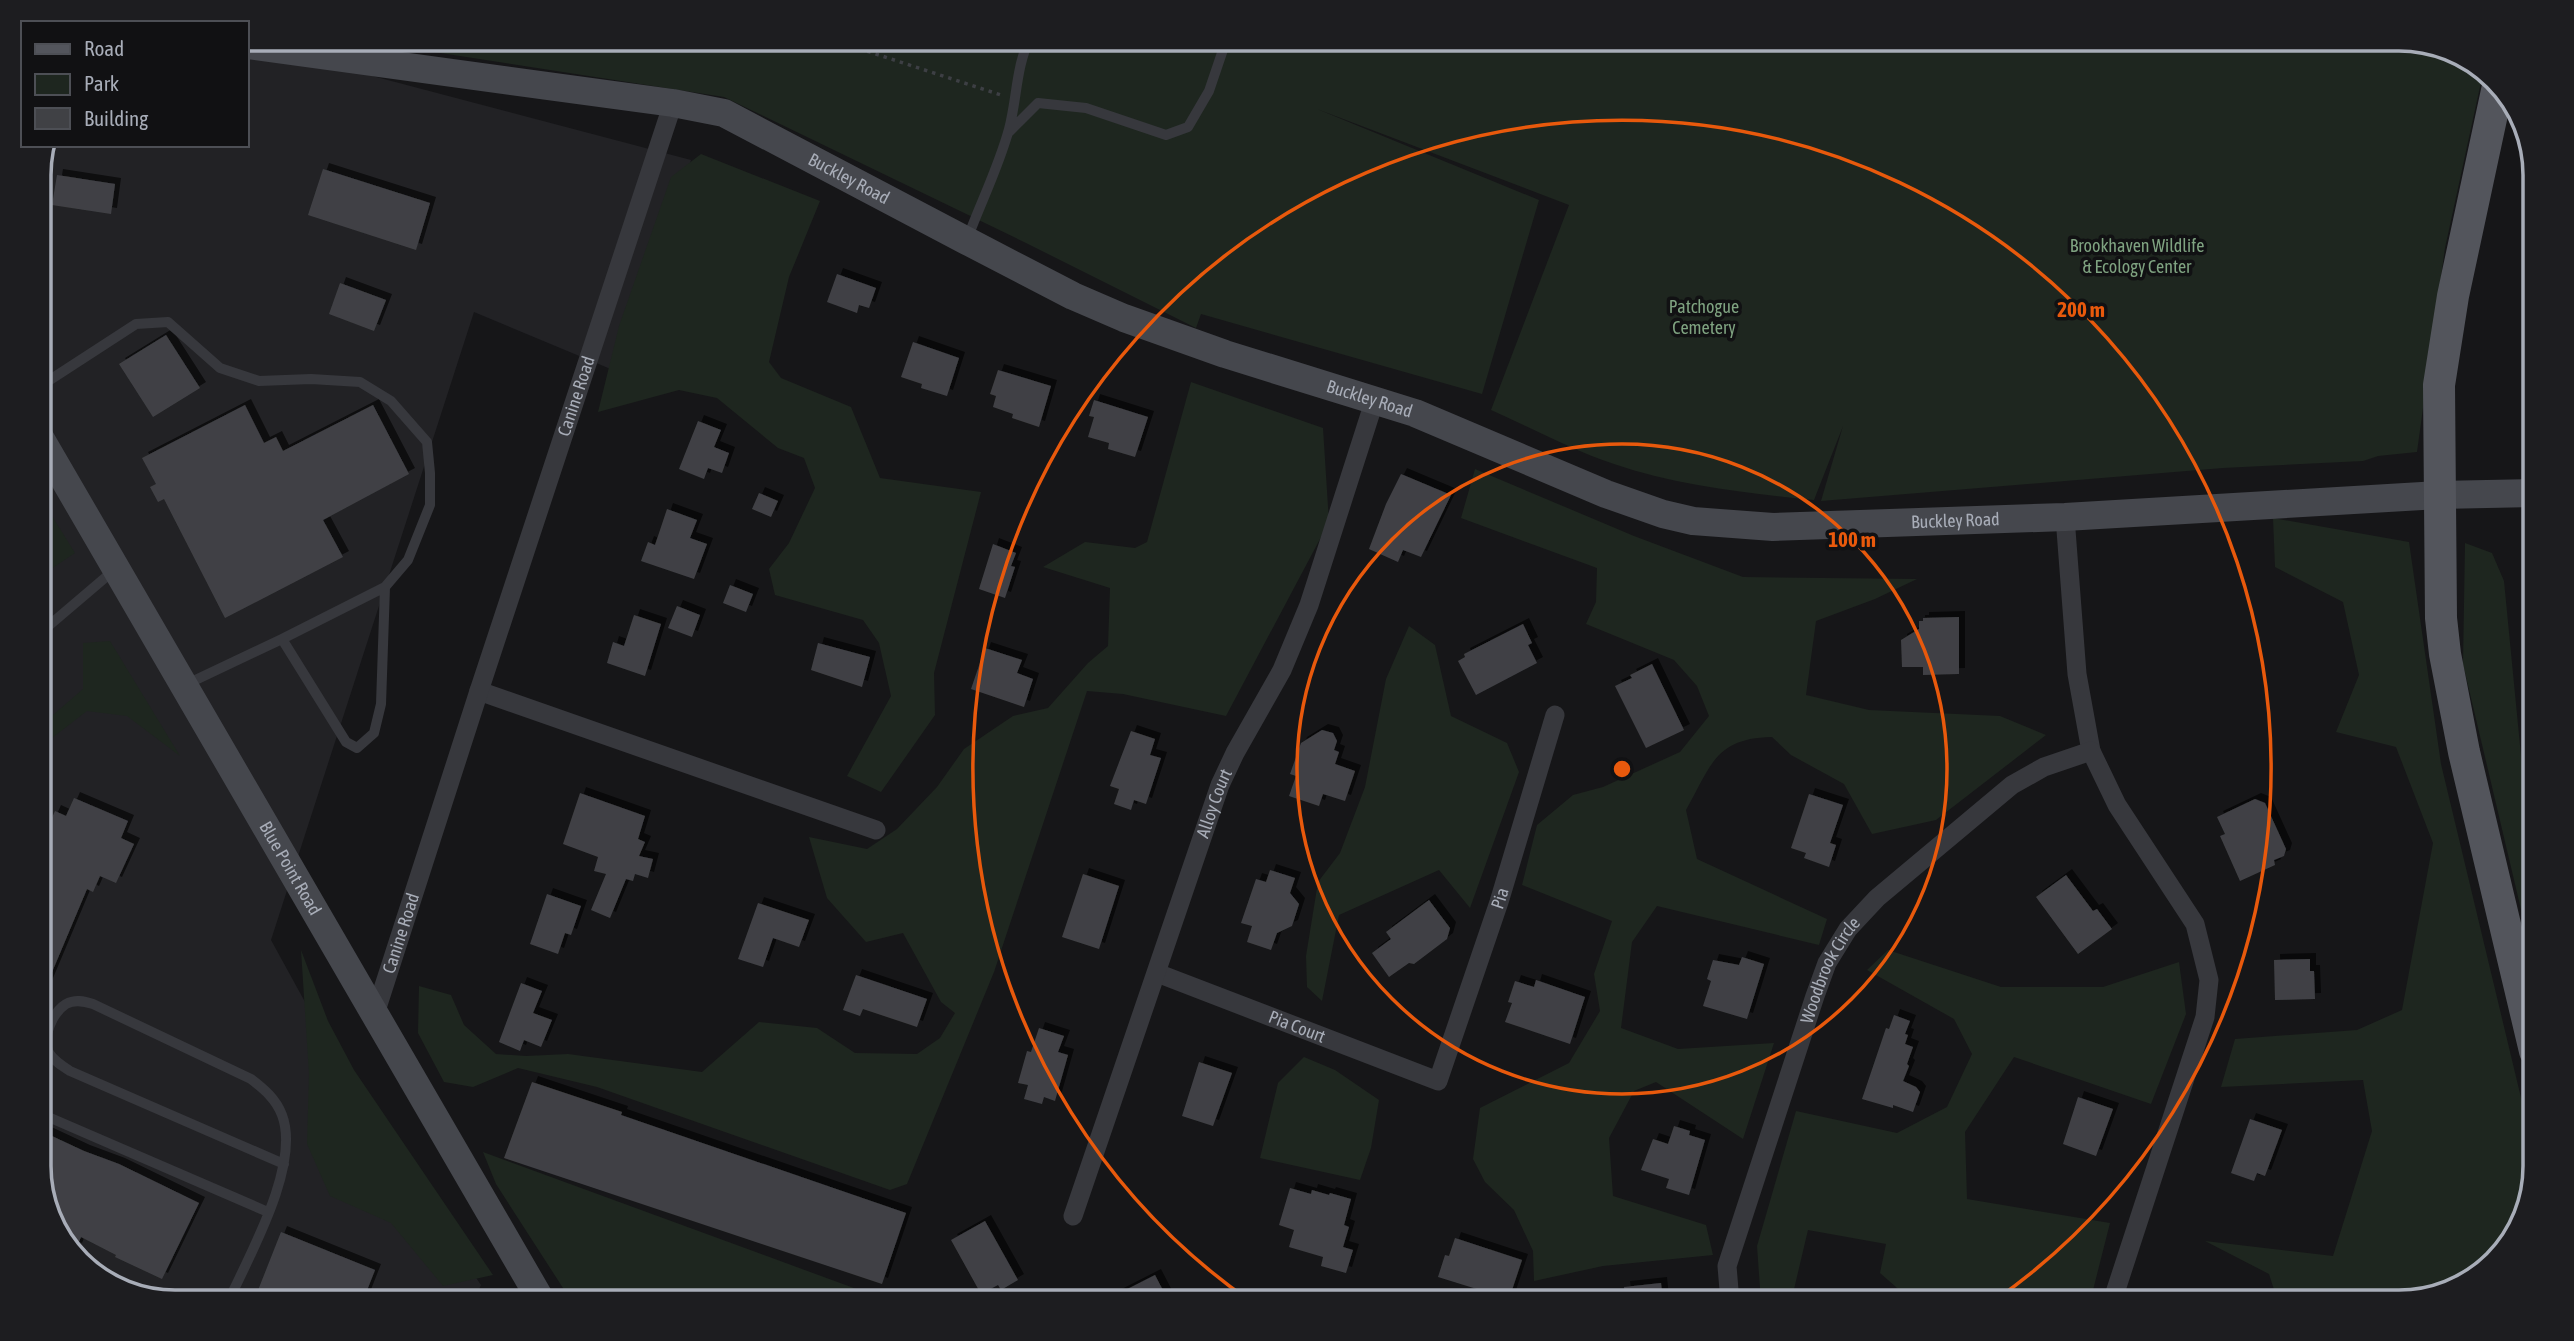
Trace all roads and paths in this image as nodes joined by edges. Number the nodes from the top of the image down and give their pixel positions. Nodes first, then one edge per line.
1 (291, 51) edge
2 (867, 51) edge
3 (1024, 51) edge
4 (1223, 51) edge
5 (2496, 98) edge
6 (1017, 100) junction
7 (673, 103) junction
8 (1008, 133) junction
9 (967, 241) junction
10 (51, 379) edge
11 (1375, 399) junction
12 (51, 457) edge
13 (2523, 493) edge
14 (2439, 495) junction
15 (2065, 517) junction
16 (116, 569) junction
17 (385, 587) junction
18 (51, 624) edge
19 (282, 639) junction
20 (183, 686) junction
21 (479, 691) junction
22 (1555, 715) dead end
23 (2091, 751) junction
24 (876, 830) dead end
25 (1157, 973) junction
26 (2523, 1000) edge
27 (374, 1017) junction
28 (51, 1020) edge
29 (51, 1055) edge
30 (1438, 1081) joint
31 (51, 1118) edge
32 (285, 1164) junction
33 (268, 1212) junction
34 (1073, 1216) dead end
35 (234, 1290) edge
36 (534, 1290) edge
37 (1729, 1290) edge
38 (2116, 1290) edge

1 - 7 street, Buckley Road
2 - 6 path
3 - 6 lane
4 - 8 lane
5 - 14 main road
6 - 8 lane
7 - 9 street, Buckley Road
7 - 21 street, Canine Road
8 - 9 lane
9 - 11 street, Buckley Road
10 - 17 lane
11 - 15 street, Buckley Road
11 - 25 street, Alloy Court
12 - 16 street, Blue Point Road
13 - 14 street, Buckley Road
14 - 15 street, Buckley Road
14 - 26 main road
15 - 23 street
16 - 18 lane
16 - 20 street, Blue Point Road
17 - 19 lane
17 - 19 lane
19 - 20 lane
20 - 27 street, Blue Point Road
21 - 24 street
21 - 27 street, Canine Road
22 - 30 street, Pia
23 - 37 street, Woodbrook Circle
23 - 38 street
25 - 30 street, Pia Court
25 - 34 street, Alloy Court
27 - 36 street, Blue Point Road
28 - 32 lane
29 - 32 lane
31 - 33 lane
32 - 33 lane
33 - 35 lane

